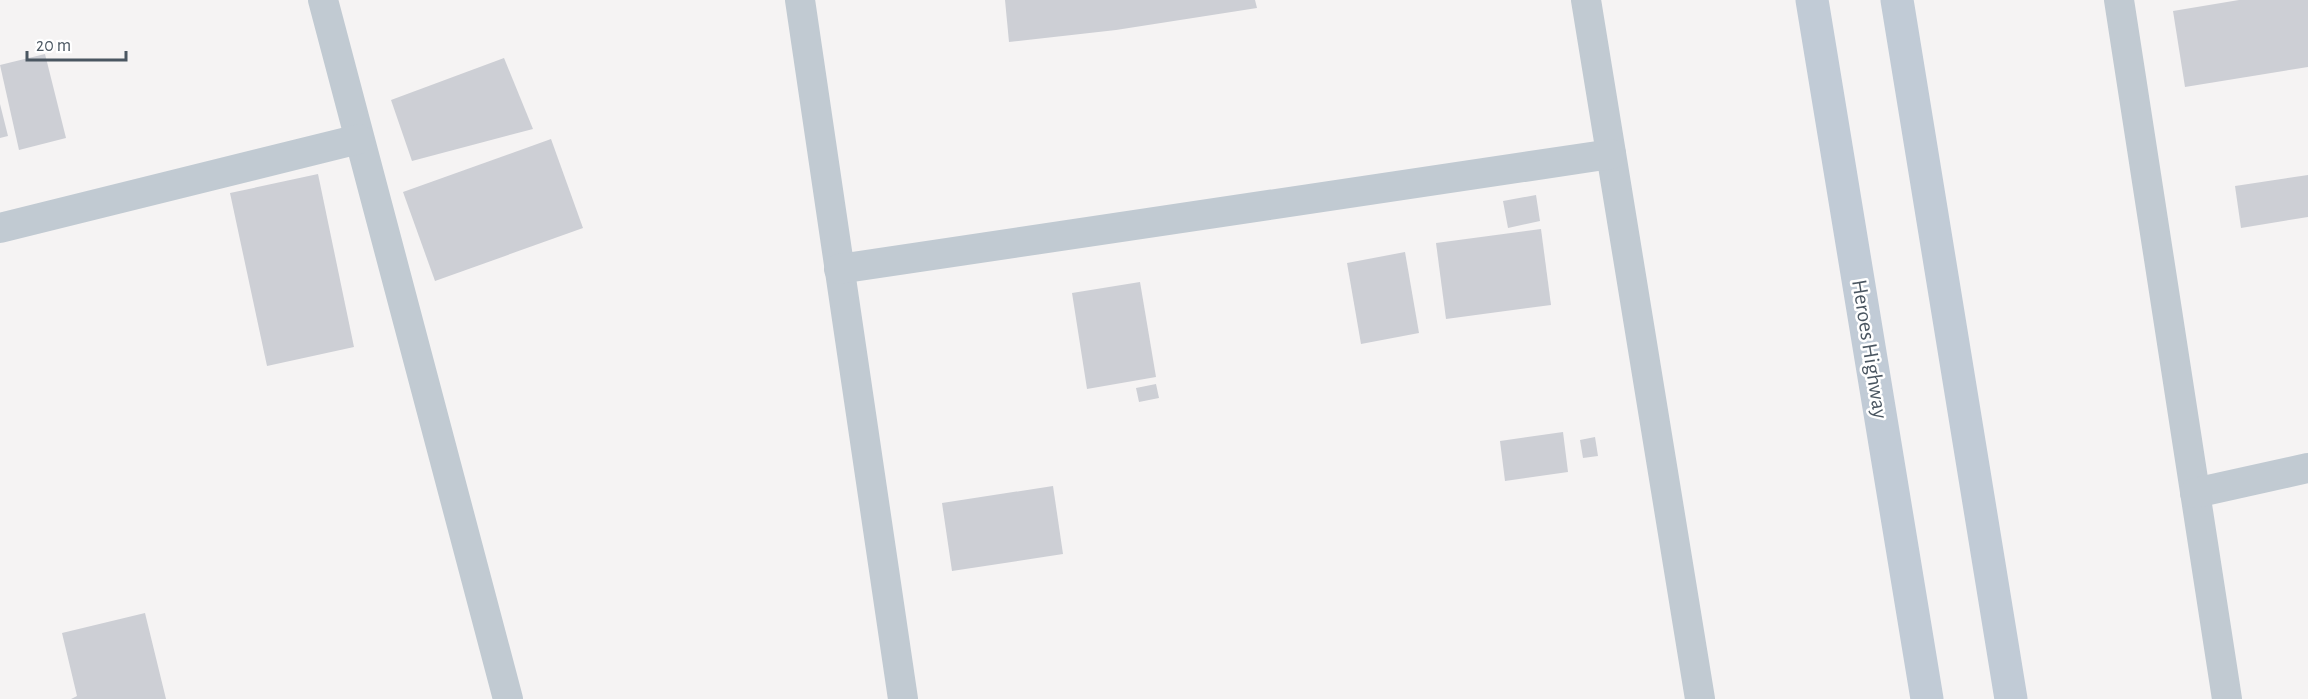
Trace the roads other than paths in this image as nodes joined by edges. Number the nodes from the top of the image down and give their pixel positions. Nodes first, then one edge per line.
1 (323, 0) edge
2 (800, 0) edge
3 (1586, 0) edge
4 (1812, 0) edge
5 (1897, 0) edge
6 (2119, 0) edge
7 (359, 139) junction
8 (1611, 154) junction
9 (0, 228) edge
10 (839, 269) junction
11 (2308, 468) edge
12 (2195, 493) junction
13 (508, 699) edge
14 (903, 699) edge
15 (1700, 699) edge
16 (1927, 699) edge
17 (2011, 699) edge
18 (2227, 699) edge

1 - 7 street
2 - 10 street
3 - 8 street
4 - 16 main road, Heroes Highway
5 - 17 main road
6 - 12 street
7 - 9 street
7 - 13 street
8 - 10 street
8 - 15 street
10 - 14 street
11 - 12 street
12 - 18 street

